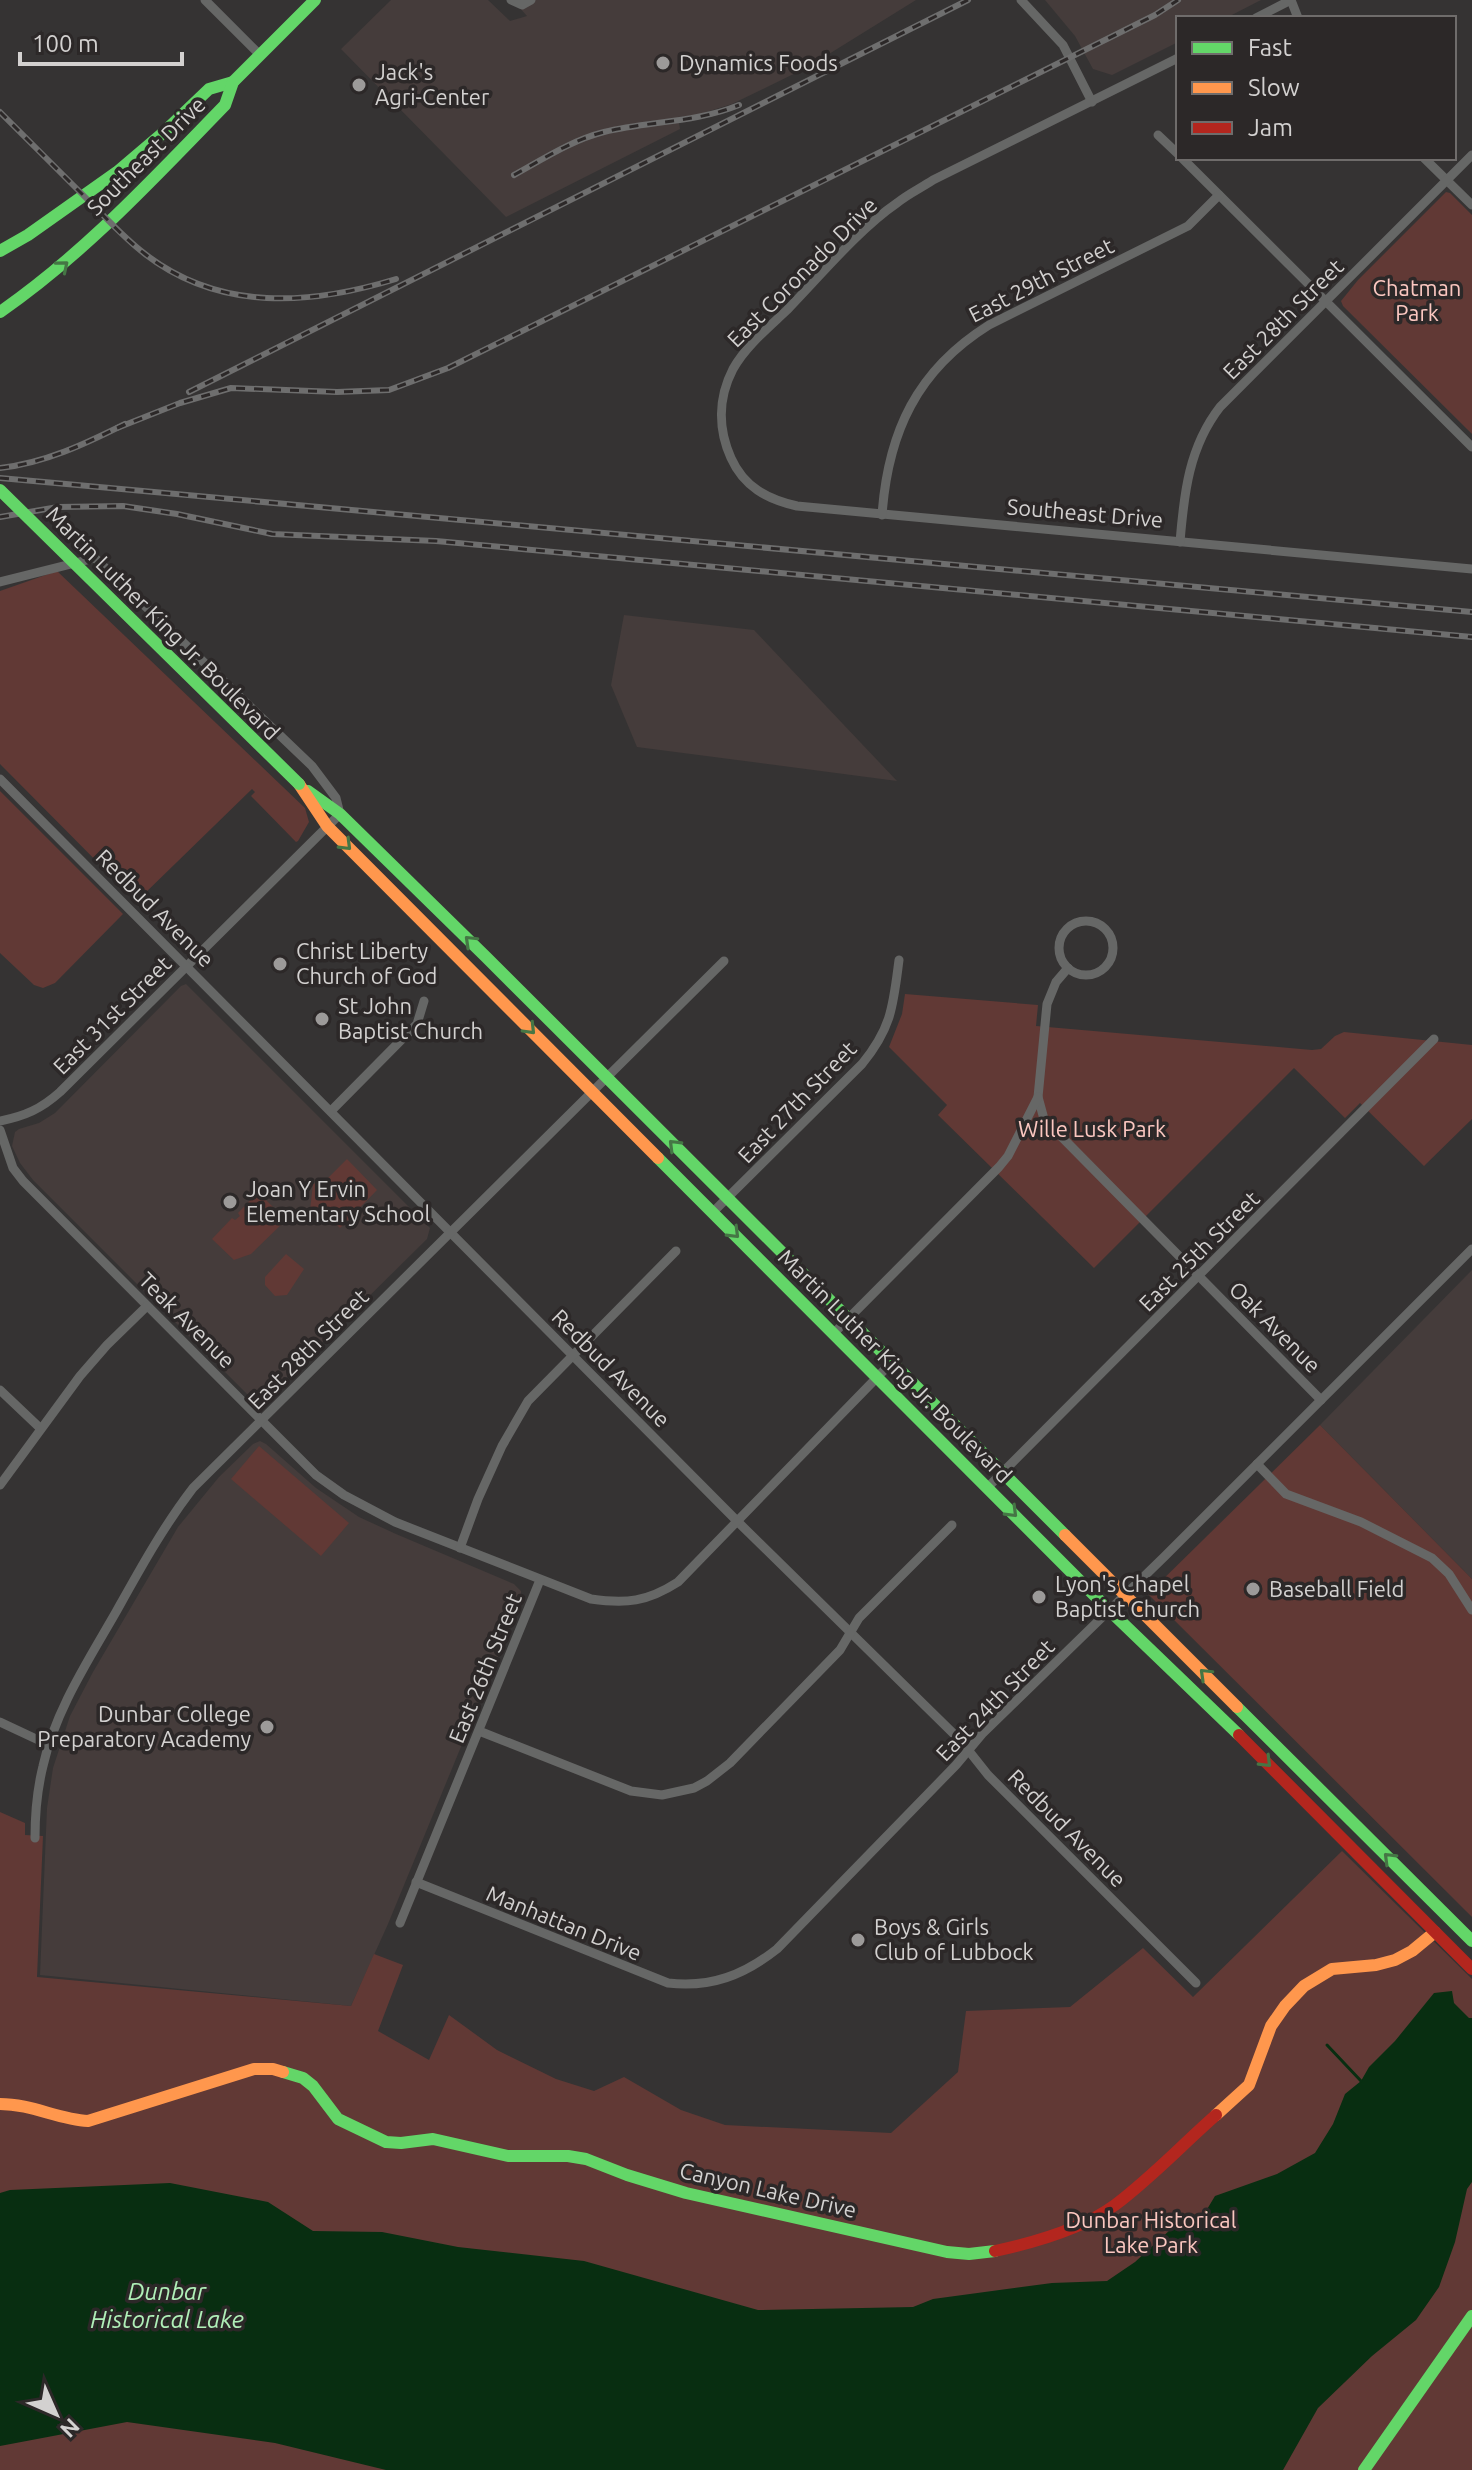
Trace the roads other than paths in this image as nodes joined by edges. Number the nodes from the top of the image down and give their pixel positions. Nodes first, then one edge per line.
1 (205, 0) edge
2 (315, 0) edge
3 (511, 0) edge
4 (1021, 0) edge
5 (1291, 0) edge
6 (526, 2) edge
7 (1260, 16) edge
8 (260, 55) junction
9 (1176, 59) edge
10 (233, 82) junction
11 (1092, 102) junction
12 (1158, 135) dead end
13 (1176, 152) edge
14 (1472, 155) edge
15 (1184, 160) edge
16 (1426, 160) edge
17 (1446, 180) junction
18 (1219, 195) junction
19 (1472, 205) edge
20 (0, 251) edge
21 (1326, 301) junction
22 (0, 312) edge
23 (725, 442) joint
24 (1472, 447) edge
25 (0, 490) edge
26 (882, 515) junction
27 (1180, 542) junction
28 (1472, 569) edge
29 (0, 582) edge
30 (0, 779) edge
31 (299, 784) junction
32 (340, 814) junction
33 (327, 826) junction
34 (899, 960) dead end
35 (724, 961) dead end
36 (186, 965) junction
37 (1068, 968) junction
38 (424, 1001) dead end
39 (1434, 1039) dead end
40 (607, 1078) junction
41 (592, 1093) junction
42 (1038, 1097) junction
43 (331, 1111) junction
44 (0, 1121) edge
45 (0, 1130) edge
46 (728, 1198) junction
47 (713, 1212) junction
48 (452, 1233) junction
49 (1472, 1249) edge
50 (676, 1251) dead end
51 (1200, 1276) junction
52 (147, 1306) junction
53 (848, 1319) junction
54 (834, 1333) junction
55 (572, 1354) junction
56 (892, 1362) junction
57 (877, 1378) junction
58 (0, 1390) edge
59 (1321, 1400) junction
60 (261, 1420) junction
61 (40, 1428) junction
62 (1257, 1464) junction
63 (1002, 1473) junction
64 (0, 1485) edge
65 (988, 1487) junction
66 (737, 1521) junction
67 (952, 1525) dead end
68 (460, 1548) junction
69 (540, 1580) junction
70 (1124, 1596) junction
71 (1109, 1610) junction
72 (1472, 1610) edge
73 (851, 1631) junction
74 (0, 1722) edge
75 (479, 1731) junction
76 (49, 1745) junction
77 (968, 1751) junction
78 (35, 1838) dead end
79 (416, 1882) junction
80 (400, 1923) dead end
81 (1435, 1932) junction
82 (1472, 1941) edge
83 (1472, 1969) edge
84 (1196, 1983) dead end
85 (701, 1984) joint
86 (0, 2104) edge
87 (1472, 2316) edge
88 (1364, 2470) edge

1 - 8 street
2 - 8 main road
3 - 6 street
4 - 11 street
5 - 7 street
8 - 10 main road
9 - 11 street, East Coronado Drive
10 - 20 main road, Southeast Drive
22 -> 10 main road, Southeast Drive
11 - 23 street, East Coronado Drive
12 - 13 street
14 - 17 street, East 28th Street
15 - 18 street
16 - 17 street
17 - 19 street
17 - 21 street, East 28th Street
18 - 21 street
18 - 26 street, East 29th Street
21 - 24 street
21 - 27 street, East 28th Street
23 - 26 street, Southeast Drive
25 - 31 main road, Martin Luther King Jr. Boulevard, bridge
26 - 27 street, Southeast Drive
27 - 28 street, Southeast Drive
29 - 32 street
30 - 36 street, Redbud Avenue
31 - 32 main road, Martin Luther King Jr. Boulevard
31 - 33 main road, Martin Luther King Jr. Boulevard
32 - 33 street, East 31st Street
40 -> 32 main road, Martin Luther King Jr. Boulevard
33 - 36 street, East 31st Street
33 -> 41 main road, Martin Luther King Jr. Boulevard
34 - 46 street, East 27th Street
35 - 40 street, East 28th Street
36 - 43 street, Redbud Avenue
36 - 44 street, East 31st Street
37 - 37 street
37 - 42 street
38 - 43 street
39 - 51 street, East 25th Street
40 - 41 street, East 28th Street
46 -> 40 main road, Martin Luther King Jr. Boulevard
41 - 47 main road, Martin Luther King Jr. Boulevard
41 - 48 street, East 28th Street
42 - 51 street, Oak Avenue
42 - 53 street
43 - 48 street, Redbud Avenue
45 - 52 street, Teak Avenue
46 - 47 street, East 27th Street
46 - 53 main road, Martin Luther King Jr. Boulevard
47 -> 54 main road, Martin Luther King Jr. Boulevard
48 - 55 street, Redbud Avenue
48 - 60 street, East 28th Street
49 - 59 street, East 24th Street
50 - 55 street
51 - 59 street, Oak Avenue
51 - 63 street, East 25th Street
52 - 60 street, Teak Avenue
52 - 61 street
53 - 54 street
53 - 56 main road, Martin Luther King Jr. Boulevard
54 - 57 main road, Martin Luther King Jr. Boulevard
55 - 66 street, Redbud Avenue
55 - 68 street
56 - 57 street, East 26th Street
56 - 63 main road, Martin Luther King Jr. Boulevard
57 - 65 main road, Martin Luther King Jr. Boulevard
57 - 66 street, East 26th Street
58 - 61 street
59 - 62 street, East 24th Street
60 - 68 street, Teak Avenue
60 - 76 street, East 28th Street
61 - 64 street
62 - 70 street, East 24th Street
62 - 72 street
63 - 65 street, East 25th Street
63 - 70 main road, Martin Luther King Jr. Boulevard
65 -> 71 main road, Martin Luther King Jr. Boulevard
66 - 69 street, East 26th Street
66 - 73 street, Redbud Avenue
67 - 73 street
68 - 69 street, Teak Avenue
69 - 75 street, East 26th Street
70 - 71 street, East 24th Street
82 -> 70 main road, Martin Luther King Jr. Boulevard
71 - 77 street, East 24th Street
71 -> 81 main road, Martin Luther King Jr. Boulevard
73 - 75 street
73 - 77 street, Redbud Avenue
74 - 76 street
75 - 79 street, East 26th Street
76 - 78 street, East 28th Street
77 - 84 street, Redbud Avenue
77 - 85 street, East 24th Street
79 - 80 street, East 26th Street
79 - 85 street, Manhattan Drive
81 - 83 main road, Martin Luther King Jr. Boulevard
81 - 86 main road, Canyon Lake Drive
87 - 88 main road

